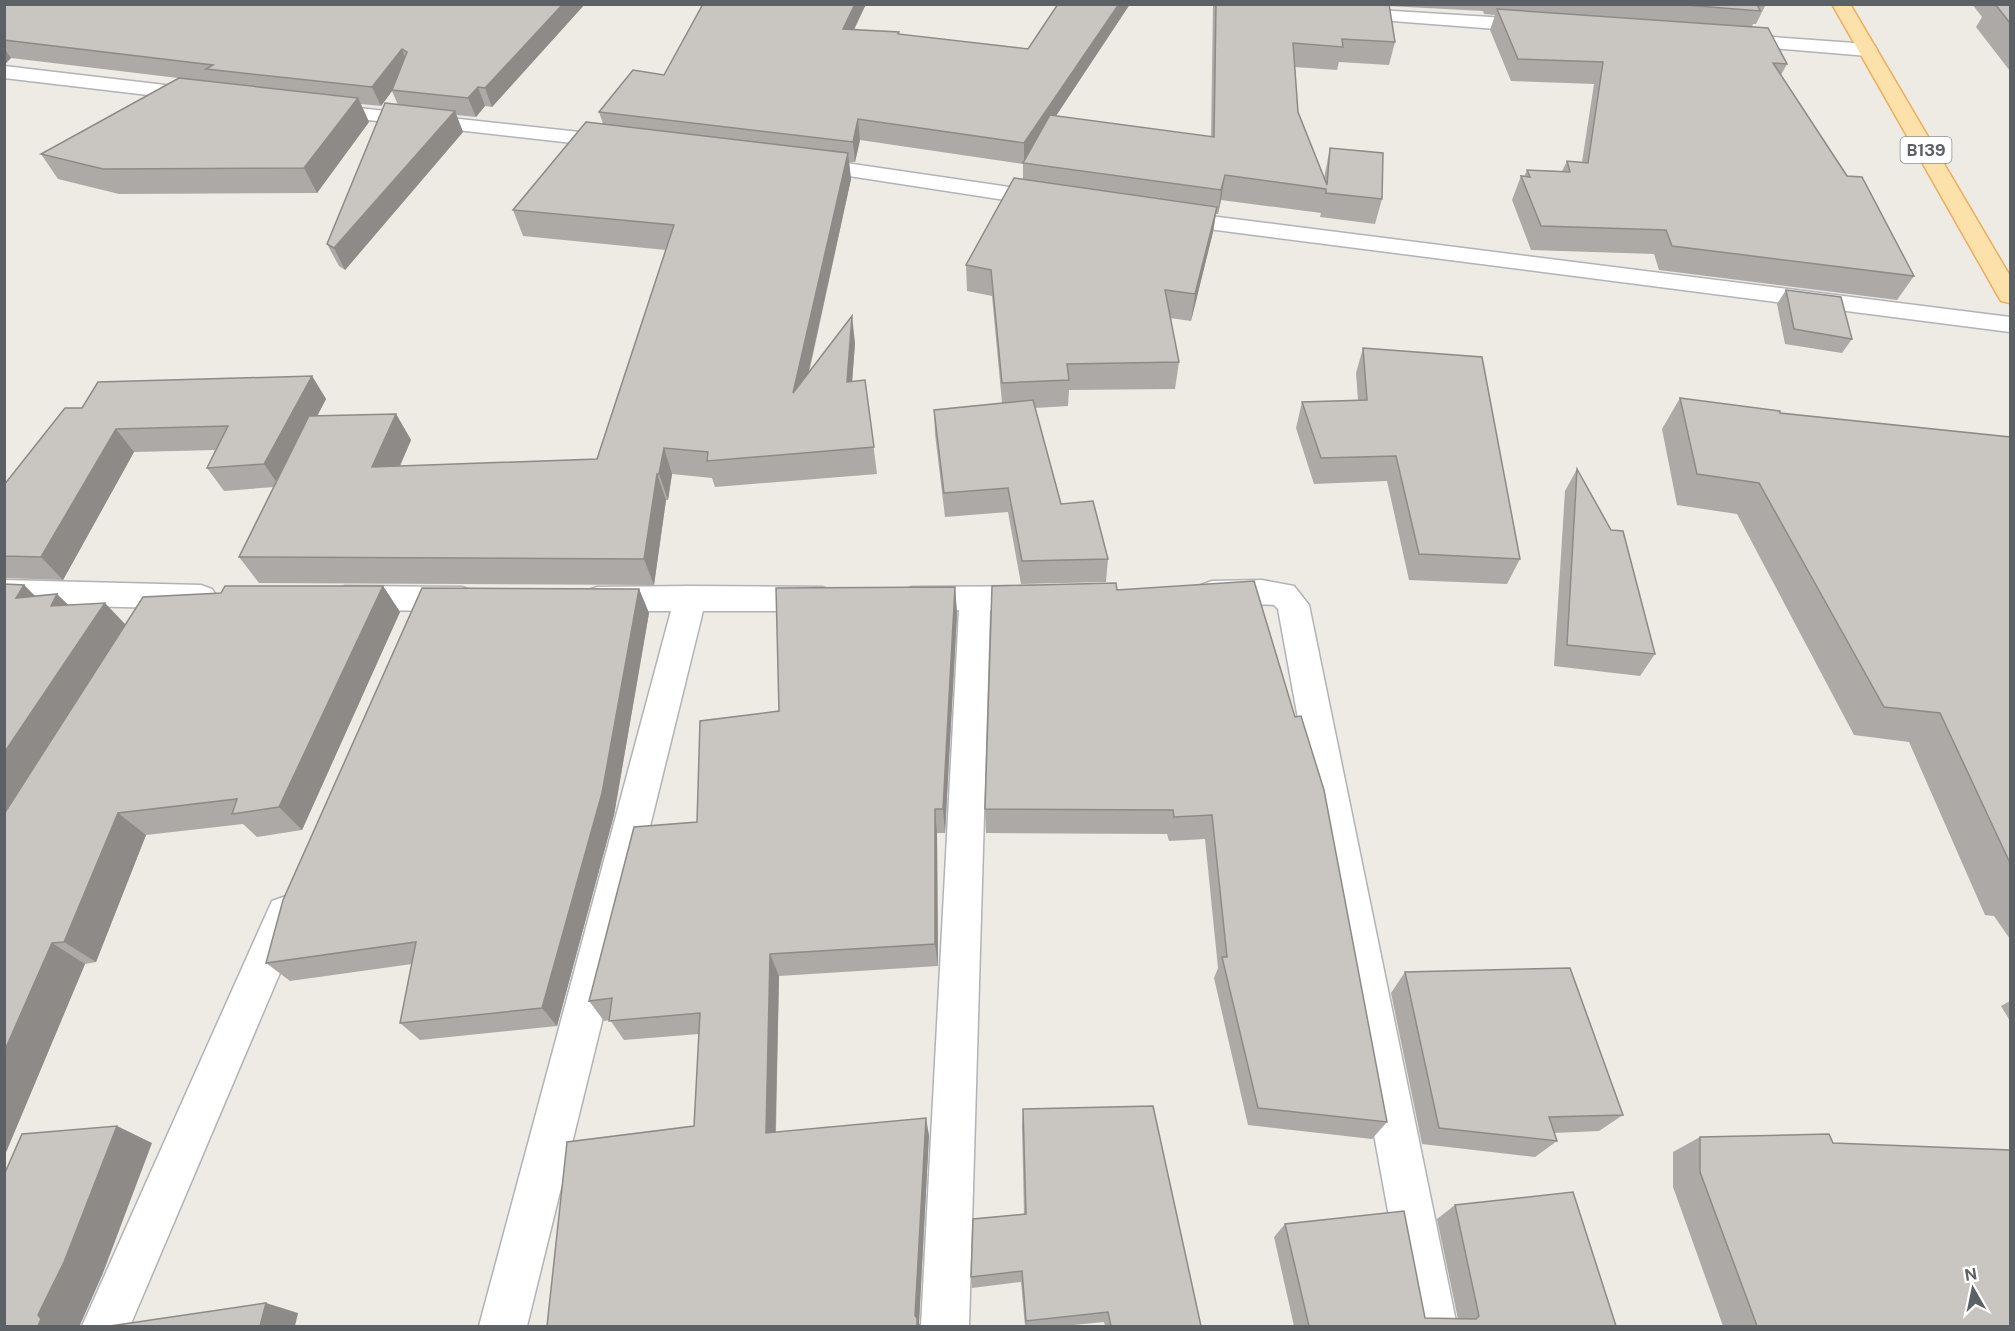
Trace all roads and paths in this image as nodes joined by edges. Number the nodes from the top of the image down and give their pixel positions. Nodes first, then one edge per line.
1 (1841, 4) edge
2 (1325, 11) edge
3 (1549, 27) edge
4 (1714, 39) edge
5 (1868, 50) junction
6 (4, 72) edge
7 (226, 98) edge
8 (296, 106) edge
9 (635, 144) edge
10 (788, 160) edge
11 (1068, 202) edge
12 (1149, 214) edge
13 (2010, 296) edge
14 (2010, 325) edge
15 (4, 592) edge
16 (1178, 594) edge
17 (164, 597) junction
18 (235, 597) edge
19 (1059, 597) edge
20 (318, 598) edge
21 (690, 598) junction
22 (494, 599) edge
23 (563, 599) edge
24 (975, 600) junction
25 (146, 626) edge
26 (301, 881) edge
27 (106, 1326) edge
28 (503, 1326) edge
29 (945, 1326) edge
30 (1433, 1326) edge

1 - 5 main road, B139
2 - 3 street
4 - 5 street
5 - 13 main road, B139
6 - 7 street
8 - 9 street
10 - 11 street
12 - 14 street
15 - 17 street
16 - 30 street
17 - 18 street
17 - 25 street
19 - 24 street
20 - 22 street
21 - 23 street
21 - 24 street
21 - 28 street
24 - 29 street
26 - 27 street

